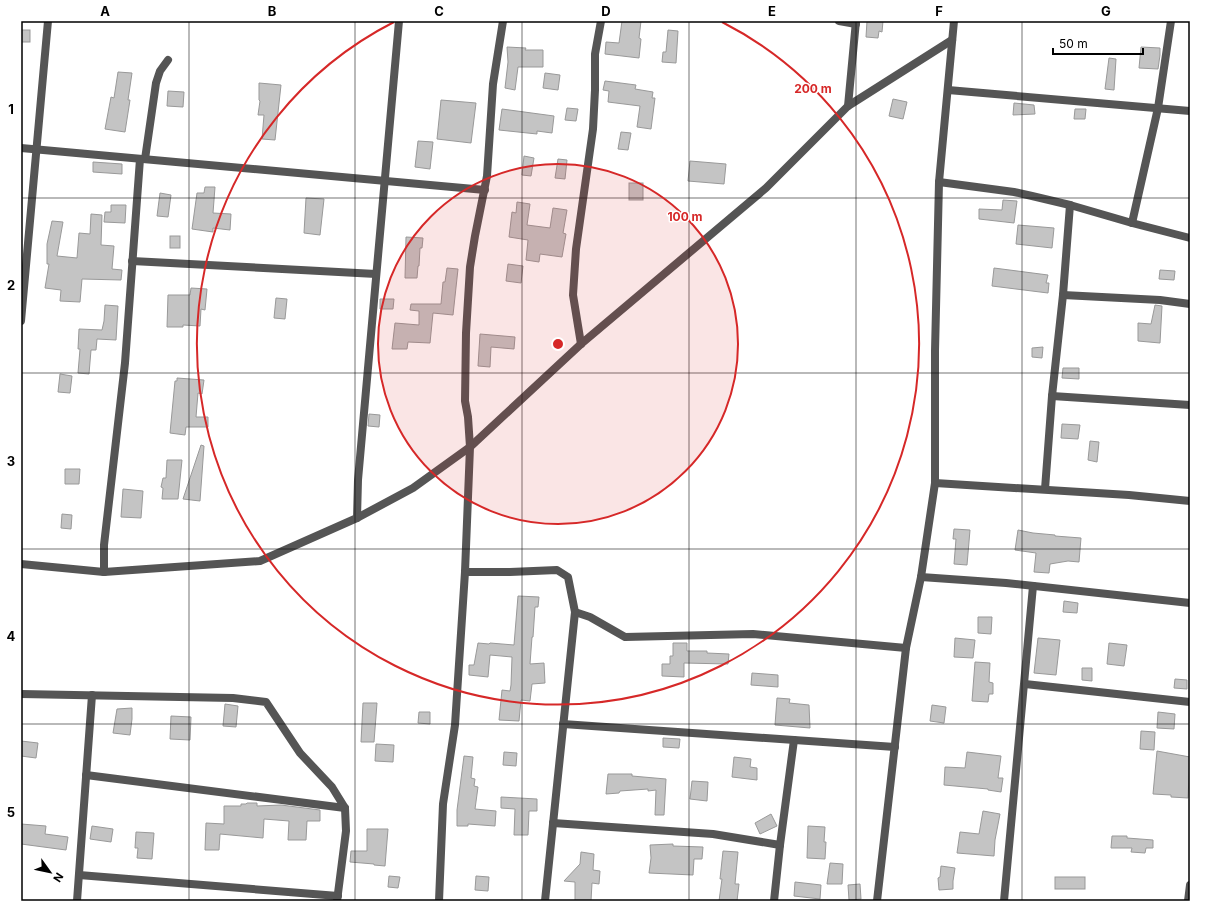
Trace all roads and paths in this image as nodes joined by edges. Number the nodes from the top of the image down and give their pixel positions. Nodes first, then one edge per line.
1 (48, 21) edge
2 (400, 21) edge
3 (503, 21) edge
4 (601, 21) edge
5 (839, 21) edge
6 (954, 21) edge
7 (1171, 21) edge
8 (856, 22) edge
9 (952, 40) junction
10 (168, 60) dead end
11 (948, 90) junction
12 (848, 106) junction
13 (1158, 108) junction
14 (1190, 111) edge
15 (21, 148) edge
16 (36, 149) junction
17 (142, 159) junction
18 (385, 181) junction
19 (940, 182) junction
20 (485, 190) junction
21 (1070, 205) junction
22 (1132, 223) junction
23 (1190, 238) edge
24 (24, 243) edge
25 (132, 261) junction
26 (376, 274) junction
27 (1063, 295) junction
28 (1190, 304) edge
29 (21, 321) edge
30 (581, 344) junction
31 (1052, 396) junction
32 (1190, 405) edge
33 (470, 447) junction
34 (935, 482) junction
35 (1045, 490) junction
36 (1190, 501) edge
37 (357, 518) junction
38 (21, 564) edge
39 (104, 572) junction
40 (465, 572) junction
41 (921, 577) junction
42 (1033, 586) junction
43 (1190, 603) edge
44 (575, 612) junction
45 (906, 648) junction
46 (1025, 684) junction
47 (21, 694) edge
48 (92, 695) junction
49 (1190, 702) edge
50 (564, 724) junction
51 (794, 740) junction
52 (895, 746) junction
53 (86, 775) junction
54 (345, 808) junction
55 (553, 823) junction
56 (780, 845) junction
57 (79, 875) junction
58 (1190, 885) edge
59 (337, 898) edge
60 (77, 901) edge
61 (439, 901) edge
62 (545, 901) edge
63 (774, 901) edge
64 (877, 901) edge
65 (1004, 901) edge
66 (1188, 901) edge

1 - 16 street
2 - 18 street
3 - 20 street
4 - 30 street
5 - 8 street
6 - 9 street
7 - 13 street
8 - 12 street
9 - 11 street
9 - 12 street
10 - 17 street
11 - 13 street
11 - 19 street
12 - 30 street
13 - 14 street
13 - 22 street
15 - 16 street
16 - 17 street
16 - 24 street
17 - 18 street
17 - 25 street
18 - 20 street
18 - 26 street
19 - 21 street
19 - 34 street
20 - 33 street
21 - 22 street
21 - 27 street
22 - 23 street
24 - 29 street
25 - 26 street
25 - 39 street
26 - 37 street
27 - 28 street
27 - 31 street
30 - 33 street
31 - 32 street
31 - 35 street
33 - 37 street
33 - 40 street
34 - 35 street
34 - 41 street
35 - 36 street
37 - 39 street
38 - 39 street
40 - 44 street
40 - 61 street
41 - 42 street
41 - 45 street
42 - 43 street
42 - 46 street
44 - 45 street
44 - 50 street
45 - 52 street
46 - 49 street
46 - 65 street
47 - 48 street
48 - 53 street
48 - 54 street
50 - 51 street
50 - 55 street
51 - 52 street
51 - 56 street
52 - 64 street
53 - 54 street
53 - 57 street
54 - 59 street
55 - 56 street
55 - 62 street
56 - 63 street
57 - 59 street
57 - 60 street
58 - 66 street

